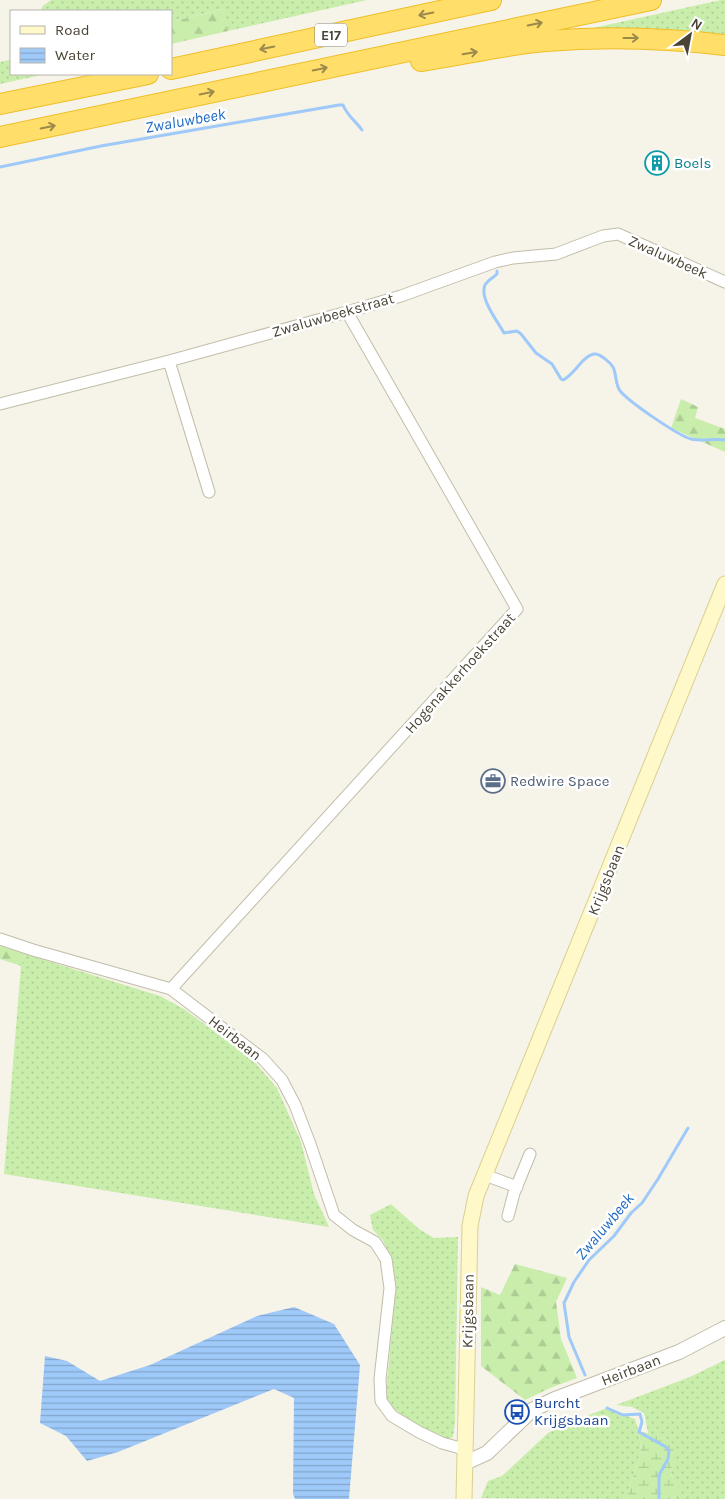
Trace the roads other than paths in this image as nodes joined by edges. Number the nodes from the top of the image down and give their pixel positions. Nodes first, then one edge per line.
1 (491, 0) edge
2 (651, 0) edge
3 (725, 44) edge
4 (368, 59) junction
5 (172, 69) edge
6 (143, 75) edge
7 (0, 104) edge
8 (0, 137) edge
9 (495, 262) joint
10 (725, 282) edge
11 (347, 312) junction
12 (169, 362) junction
13 (0, 404) edge
14 (208, 492) dead end
15 (725, 584) edge
16 (0, 938) edge
17 (171, 989) junction
18 (530, 1154) dead end
19 (486, 1175) junction
20 (517, 1187) junction
21 (508, 1216) dead end
22 (725, 1328) edge
23 (465, 1456) junction
24 (464, 1499) edge

1 -> 5 highway, E17
4 -> 2 highway, E17
4 -> 3 highway
8 -> 4 highway, E17
6 - 7 highway
9 - 10 street, Zwaluwbeek
9 - 11 street, Zwaluwbeekstraat
11 - 12 street, Zwaluwbeekstraat
11 - 17 street, Hogenakkerhoekstraat
12 - 13 street, Zwaluwbeekstraat
12 - 14 street
15 - 19 main road, Krijgsbaan
16 - 17 street, Heirbaan
17 - 23 street, Heirbaan
18 - 20 street
19 - 20 street
19 - 23 main road, Krijgsbaan
20 - 21 street
22 - 23 street, Heirbaan
23 - 24 main road, Krijgsbaan

